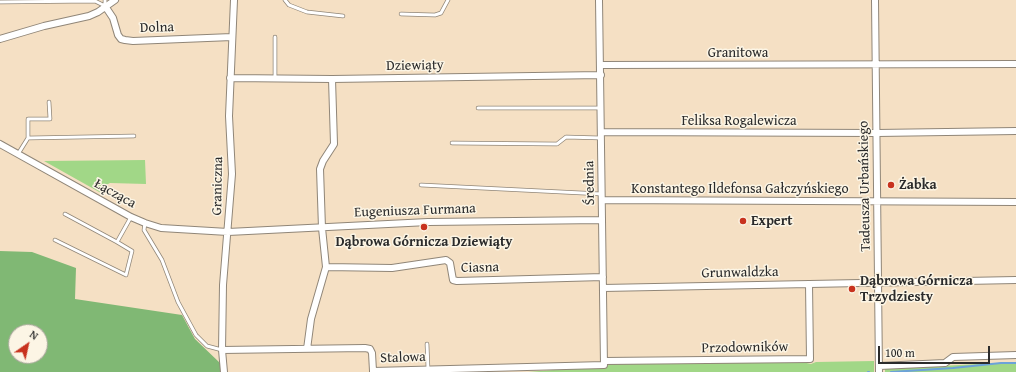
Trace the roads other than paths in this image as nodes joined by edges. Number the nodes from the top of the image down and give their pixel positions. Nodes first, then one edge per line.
1 (115, 0) edge
2 (234, 0) edge
3 (285, 0) edge
4 (448, 0) edge
5 (600, 0) edge
6 (875, 0) edge
7 (0, 2) edge
8 (105, 3) edge
9 (401, 14) dead end
10 (343, 16) dead end
11 (232, 37) junction
12 (275, 37) dead end
13 (0, 39) edge
14 (1016, 64) edge
15 (600, 65) junction
16 (876, 65) junction
17 (601, 75) junction
18 (230, 78) junction
19 (275, 79) junction
20 (332, 79) junction
21 (49, 102) dead end
22 (478, 108) dead end
23 (601, 108) junction
24 (1016, 131) edge
25 (877, 133) junction
26 (601, 135) junction
27 (134, 136) dead end
28 (28, 138) junction
29 (452, 142) dead end
30 (0, 144) edge
31 (18, 154) junction
32 (421, 185) dead end
33 (602, 197) junction
34 (878, 202) junction
35 (1016, 202) edge
36 (65, 214) dead end
37 (131, 217) junction
38 (602, 220) junction
39 (145, 223) junction
40 (322, 228) junction
41 (228, 232) junction
42 (55, 240) dead end
43 (116, 242) junction
44 (326, 267) junction
45 (603, 277) junction
46 (1016, 280) edge
47 (878, 283) junction
48 (809, 284) junction
49 (603, 288) junction
50 (427, 344) dead end
51 (307, 349) junction
52 (222, 350) junction
53 (1016, 355) edge
54 (604, 363) junction
55 (428, 369) junction
56 (879, 369) edge
57 (371, 371) edge
58 (224, 372) edge

1 - 8 street
2 - 11 street, Graniczna
3 - 10 lane
4 - 9 lane
5 - 15 street, Średnia
6 - 16 street, Tadeusza Urbańskiego
7 - 8 lane
8 - 11 street, Dolna
8 - 13 street
11 - 18 street, Graniczna
12 - 19 lane
14 - 16 street, Granitowa
15 - 16 street, Granitowa
15 - 17 street, Średnia
16 - 25 street, Tadeusza Urbańskiego
17 - 20 street, Dziewiąty
17 - 23 street, Średnia
18 - 19 street, Dziewiąty
18 - 41 street, Graniczna
19 - 20 street, Dziewiąty
20 - 40 street
21 - 28 lane
22 - 23 lane
23 - 26 street, Średnia
24 - 25 street, Feliksa Rogalewicza
25 - 26 street, Feliksa Rogalewicza
25 - 34 street, Tadeusza Urbańskiego
26 - 29 lane
26 - 33 street, Średnia
27 - 28 lane
28 - 31 lane
30 - 31 street, Łącząca
31 - 37 street, Łącząca
32 - 33 lane
33 - 34 street, Konstantego Ildefonsa Gałczyńskiego
33 - 38 street, Średnia
34 - 35 street, Konstantego Ildefonsa Gałczyńskiego
34 - 47 street, Tadeusza Urbańskiego
36 - 43 lane
37 - 39 street, Łącząca
37 - 43 lane
38 - 40 street, Eugeniusza Furmana
38 - 45 street, Średnia
39 - 41 street, Łącząca
39 - 52 lane
40 - 41 street, Eugeniusza Furmana
40 - 44 street
41 - 52 street, Graniczna
42 - 43 lane
44 - 45 street, Ciasna
44 - 51 street
45 - 49 street, Średnia
46 - 47 street, Grunwaldzka
47 - 48 street, Grunwaldzka
47 - 56 street, Tadeusza Urbańskiego
48 - 49 street, Grunwaldzka
48 - 54 street, Przodowników
49 - 54 street, Średnia
50 - 55 lane
51 - 52 street, Stalowa
51 - 57 street, Stalowa
52 - 58 street, Graniczna
53 - 56 street
54 - 55 street, Stalowa
55 - 57 street, Stalowa

